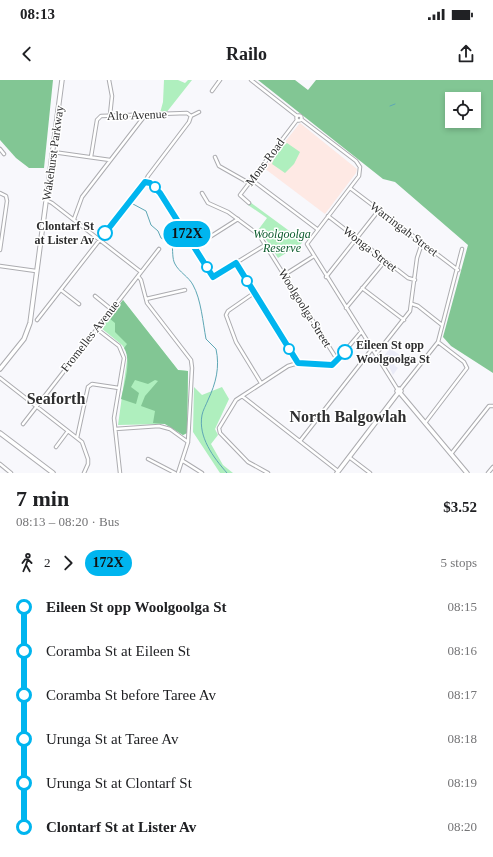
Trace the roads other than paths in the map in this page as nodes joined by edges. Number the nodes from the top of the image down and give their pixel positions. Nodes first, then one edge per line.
1 (62, 80) edge
2 (109, 80) edge
3 (220, 80) edge
4 (251, 80) edge
5 (212, 91) dead end
6 (199, 112) dead end
7 (110, 115) junction
8 (143, 115) junction
9 (191, 116) junction
10 (297, 116) junction
11 (301, 119) junction
12 (297, 120) junction
13 (0, 149) edge
14 (53, 152) junction
15 (4, 154) dead end
16 (91, 157) junction
17 (215, 157) dead end
18 (110, 160) junction
19 (252, 180) junction
20 (145, 182) junction
21 (249, 183) junction
22 (350, 188) junction
23 (0, 193) edge
24 (202, 193) dead end
25 (46, 200) junction
26 (249, 203) dead end
27 (379, 210) junction
28 (328, 216) junction
29 (74, 219) junction
30 (238, 219) junction
31 (317, 230) junction
32 (356, 239) junction
33 (100, 240) junction
34 (422, 243) junction
35 (265, 245) junction
36 (194, 247) junction
37 (159, 249) dead end
38 (462, 249) dead end
39 (0, 250) edge
40 (314, 256) junction
41 (384, 261) junction
42 (236, 263) junction
43 (0, 266) edge
44 (458, 270) junction
45 (36, 271) junction
46 (141, 272) junction
47 (284, 275) junction
48 (138, 276) junction
49 (326, 277) junction
50 (415, 280) junction
51 (362, 288) junction
52 (61, 290) junction
53 (185, 290) dead end
54 (254, 293) junction
55 (95, 296) dead end
56 (146, 299) junction
57 (79, 304) dead end
58 (412, 304) junction
59 (346, 308) junction
60 (111, 309) junction
61 (36, 320) dead end
62 (404, 320) junction
63 (443, 325) junction
64 (97, 329) junction
65 (361, 332) junction
66 (438, 342) junction
67 (372, 349) junction
68 (376, 354) junction
69 (338, 361) junction
70 (298, 363) junction
71 (0, 370) edge
72 (0, 378) edge
73 (261, 383) junction
74 (119, 388) junction
75 (399, 392) junction
76 (242, 396) junction
77 (36, 406) junction
78 (493, 406) edge
79 (425, 423) junction
80 (23, 424) dead end
81 (115, 429) junction
82 (68, 431) junction
83 (0, 433) edge
84 (77, 438) junction
85 (300, 441) junction
86 (188, 442) junction
87 (56, 447) dead end
88 (451, 454) junction
89 (349, 457) junction
90 (148, 459) dead end
91 (183, 461) junction
92 (0, 464) edge
93 (493, 467) edge
94 (338, 472) edge
95 (11, 473) edge
96 (51, 473) edge
97 (84, 473) edge
98 (120, 473) edge
99 (175, 473) edge
100 (178, 473) edge
101 (202, 473) edge
102 (268, 473) edge
103 (370, 473) edge
104 (467, 473) edge
105 (488, 473) edge

1 - 14 main road, Wakehurst Parkway
2 - 7 street
3 - 5 street
4 - 10 street
6 - 9 street
7 - 8 street, Alto Avenue
7 - 16 street, Alto Avenue
8 - 9 street, Alto Avenue
8 - 18 street
9 - 20 street
10 - 11 street
10 - 12 street
11 - 12 street
11 - 22 street
12 - 19 street, Mons Road
13 - 15 street
14 - 16 street
14 - 25 main road, Wakehurst Parkway
16 - 18 street
17 - 21 street
18 - 29 street
19 - 21 street, Mons Road
19 - 31 street
20 - 33 street
20 - 36 street
21 - 26 street, Mons Road
22 - 27 street, Warringah Street
22 - 28 street
23 - 39 street
24 - 30 street, Woolgoolga Street
25 - 29 street
25 - 45 main road, Wakehurst Parkway
27 - 32 street
27 - 34 street, Warringah Street
28 - 31 street
28 - 32 street, Wonga Street
29 - 33 street
30 - 35 street, Woolgoolga Street
30 - 36 street
31 - 40 street
32 - 41 street, Wonga Street
32 - 49 street
33 - 46 street
33 - 52 street
34 - 44 street, Warringah Street
34 - 50 street
35 - 42 street
35 - 47 street, Woolgoolga Street
36 - 42 street
37 - 46 street, Fromelles Avenue
38 - 44 street
40 - 47 street
40 - 49 street
41 - 50 street, Wonga Street
41 - 51 street
42 - 54 street
43 - 45 street
44 - 63 street
45 - 71 main road, Wakehurst Parkway
46 - 48 street, Fromelles Avenue
47 - 69 street, Woolgoolga Street
48 - 56 street
48 - 60 street, Fromelles Avenue
49 - 59 street
50 - 58 street
51 - 59 street
51 - 62 street
52 - 57 street
52 - 61 street
53 - 56 street
54 - 70 street
54 - 73 street
55 - 60 street
56 - 86 street
58 - 62 street
58 - 63 street
59 - 65 street
60 - 64 street, Fromelles Avenue
62 - 68 street
63 - 66 street
64 - 74 street
64 - 77 street, Fromelles Avenue
65 - 67 street
65 - 69 street
66 - 75 street
66 - 79 street
67 - 68 street
67 - 85 street
68 - 75 street
69 - 70 street
70 - 73 street
72 - 77 street
73 - 76 street
74 - 81 street
74 - 84 street
75 - 79 main road
75 - 89 main road
76 - 85 street
76 - 102 street
77 - 80 street, Fromelles Avenue
77 - 82 street
78 - 88 street
79 - 88 main road
81 - 86 street
81 - 98 street
82 - 84 street
82 - 87 street
83 - 96 main road
84 - 97 street
85 - 94 street
86 - 91 street
88 - 104 main road
89 - 94 main road
89 - 103 street
90 - 99 street
91 - 100 street
91 - 101 street
92 - 95 street
93 - 105 street

